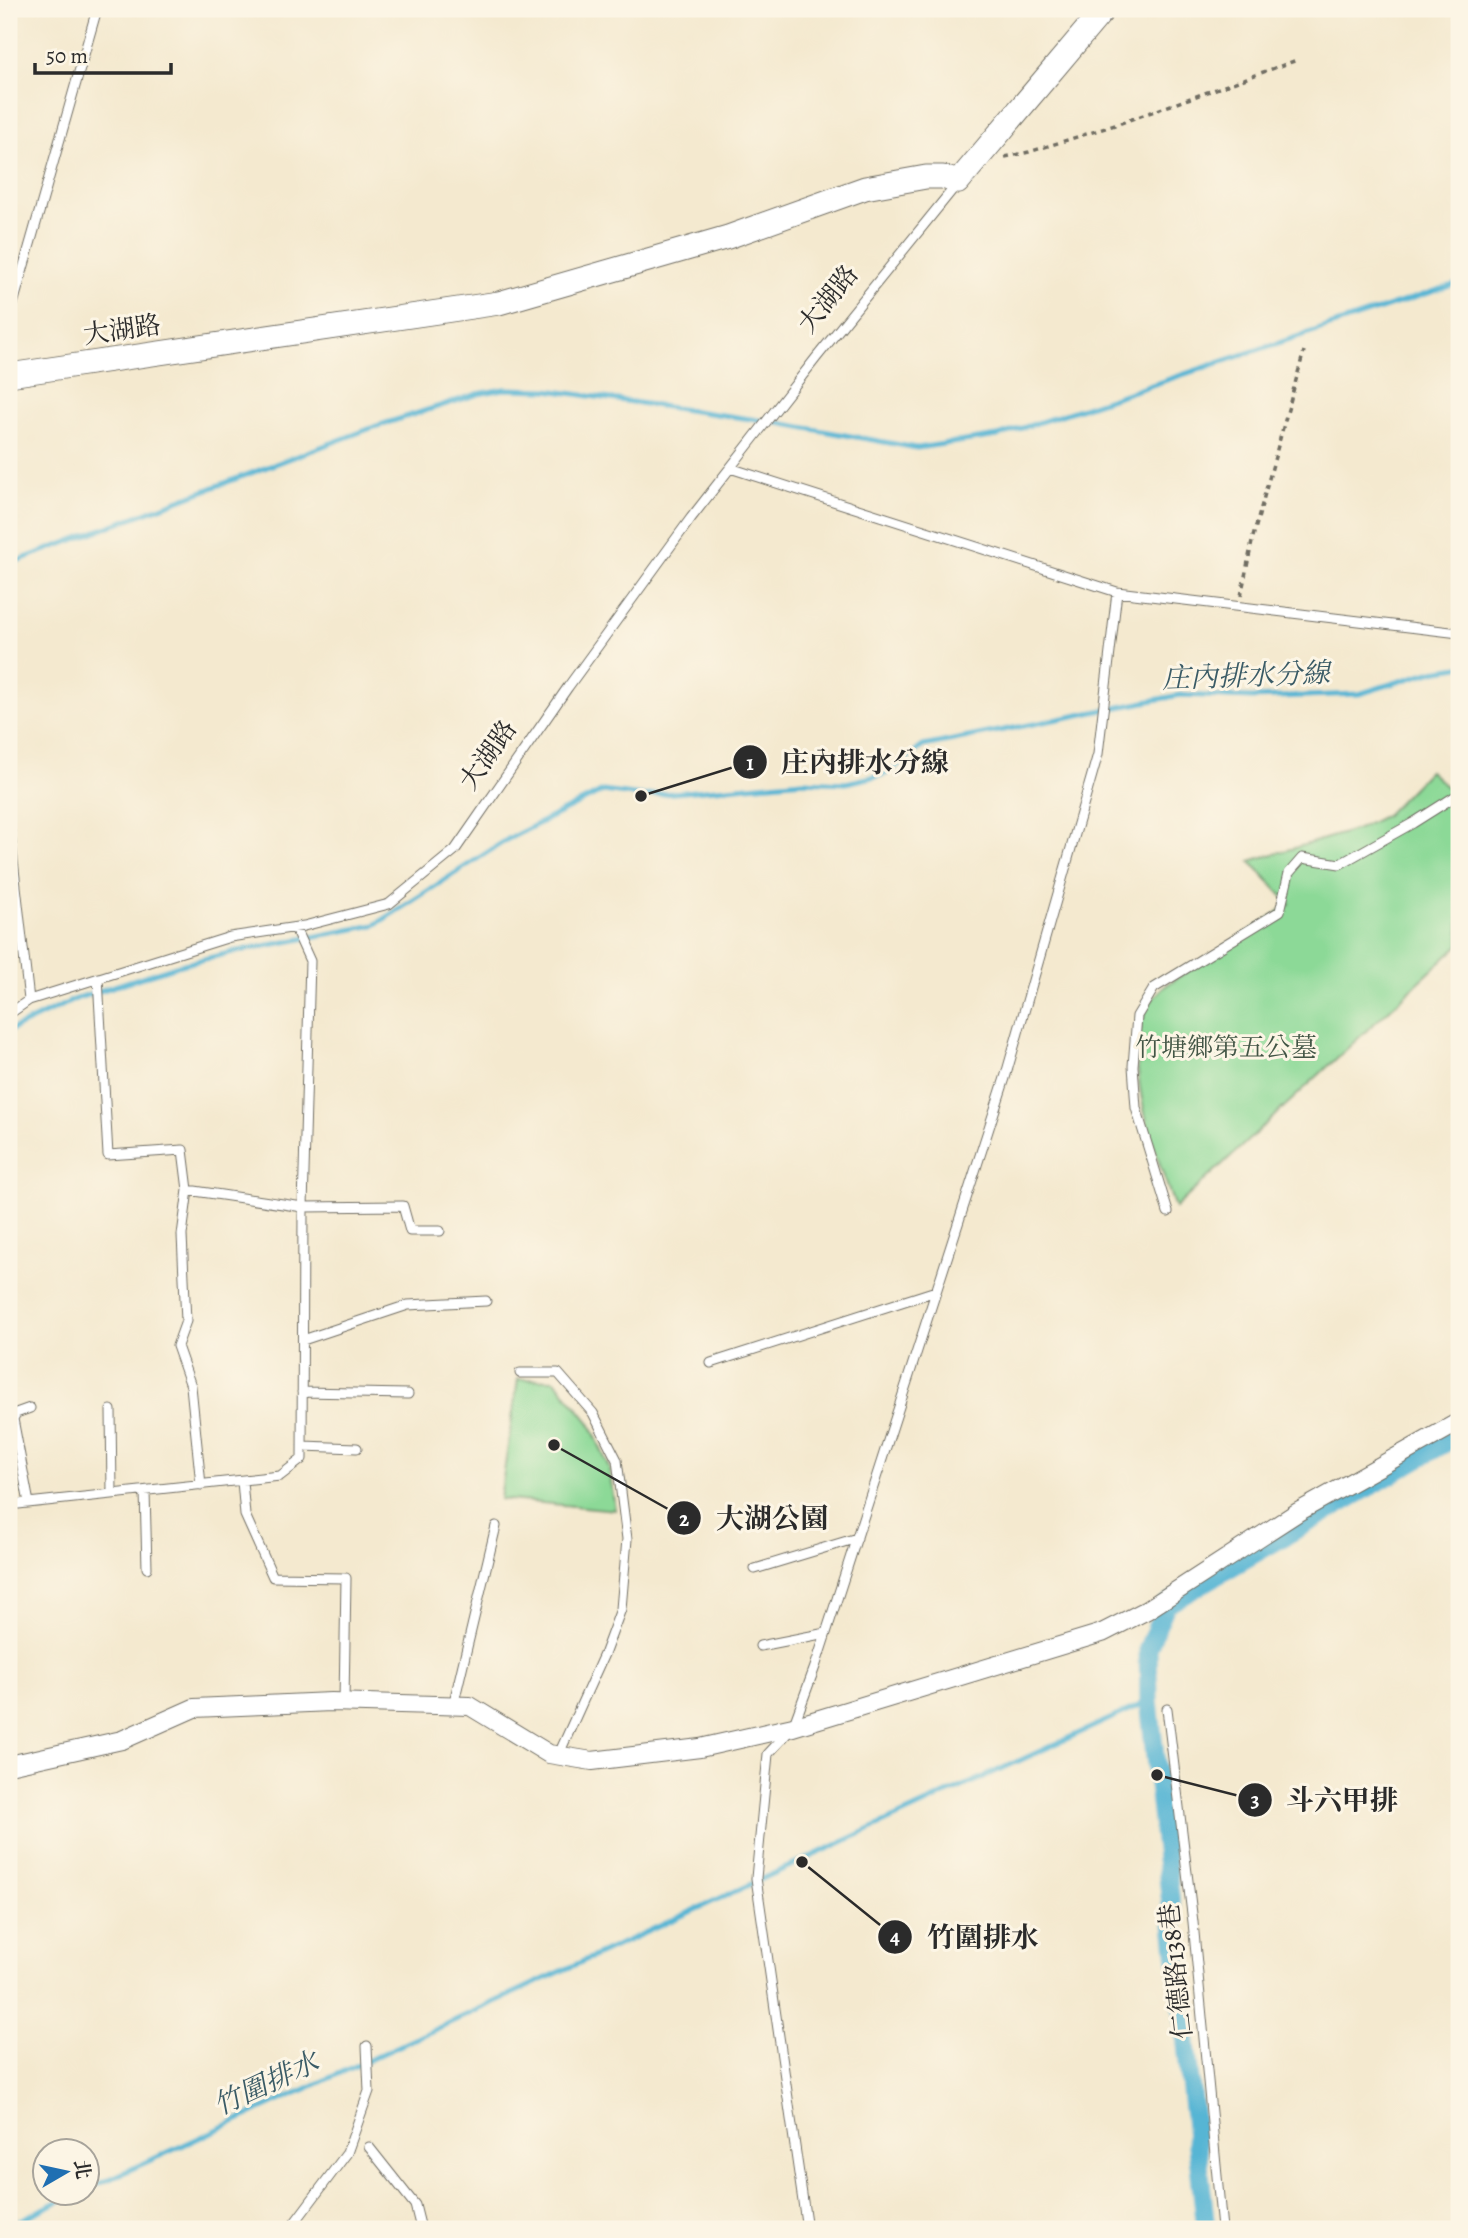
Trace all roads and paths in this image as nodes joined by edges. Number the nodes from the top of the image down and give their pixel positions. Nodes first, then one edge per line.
1 (97, 9) edge
2 (1104, 9) edge
3 (1297, 60) dead end
4 (975, 162) junction
5 (958, 182) junction
6 (9, 318) edge
7 (1304, 351) dead end
8 (9, 375) edge
9 (730, 468) junction
10 (1116, 592) junction
11 (1238, 607) junction
12 (1459, 633) edge
13 (1459, 794) edge
14 (9, 825) edge
15 (295, 928) junction
16 (98, 978) junction
17 (29, 1000) junction
18 (9, 1014) edge
19 (188, 1190) junction
20 (303, 1207) junction
21 (1168, 1213) dead end
22 (440, 1231) dead end
23 (936, 1291) junction
24 (486, 1301) dead end
25 (303, 1340) junction
26 (711, 1363) dead end
27 (520, 1373) dead end
28 (302, 1392) junction
29 (408, 1394) dead end
30 (30, 1408) dead end
31 (111, 1410) dead end
32 (1459, 1422) edge
33 (303, 1446) junction
34 (357, 1448) dead end
35 (242, 1480) junction
36 (201, 1485) junction
37 (145, 1491) junction
38 (112, 1494) junction
39 (29, 1503) junction
40 (9, 1506) edge
41 (496, 1527) dead end
42 (857, 1538) junction
43 (146, 1568) dead end
44 (755, 1569) dead end
45 (826, 1633) junction
46 (760, 1646) dead end
47 (344, 1702) junction
48 (453, 1706) junction
49 (1167, 1709) dead end
50 (793, 1727) junction
51 (558, 1756) junction
52 (9, 1765) edge
53 (367, 2046) dead end
54 (369, 2147) dead end
55 (290, 2229) edge
56 (421, 2229) edge
57 (807, 2229) edge
58 (1222, 2229) edge

1 - 6 lane
2 - 4 street
3 - 4 path
4 - 5 street
5 - 8 street, 大湖路
5 - 9 lane, 大湖路
7 - 11 path
9 - 10 lane
9 - 15 lane, 大湖路
10 - 11 lane
10 - 23 lane
11 - 12 lane
13 - 21 lane
14 - 17 lane
15 - 16 lane, 大湖路
15 - 20 lane
16 - 17 lane, 大湖路
16 - 19 lane
17 - 18 lane, 大湖路
19 - 20 lane
19 - 36 lane
20 - 22 lane
20 - 25 lane
23 - 26 lane
23 - 42 lane
24 - 25 lane
25 - 28 lane
27 - 51 lane
28 - 29 lane
28 - 33 lane
30 - 39 lane
31 - 38 lane
32 - 50 street
33 - 34 lane
33 - 35 lane
35 - 36 lane
35 - 47 lane
36 - 37 lane
37 - 38 lane
37 - 43 lane
38 - 39 lane
39 - 40 lane
41 - 48 lane
42 - 44 lane
42 - 45 lane
45 - 46 lane
45 - 50 lane
47 - 48 street
47 - 52 street
48 - 51 street
49 - 58 lane, 仁德路138巷
50 - 51 street
50 - 57 lane
53 - 55 lane
54 - 56 lane

